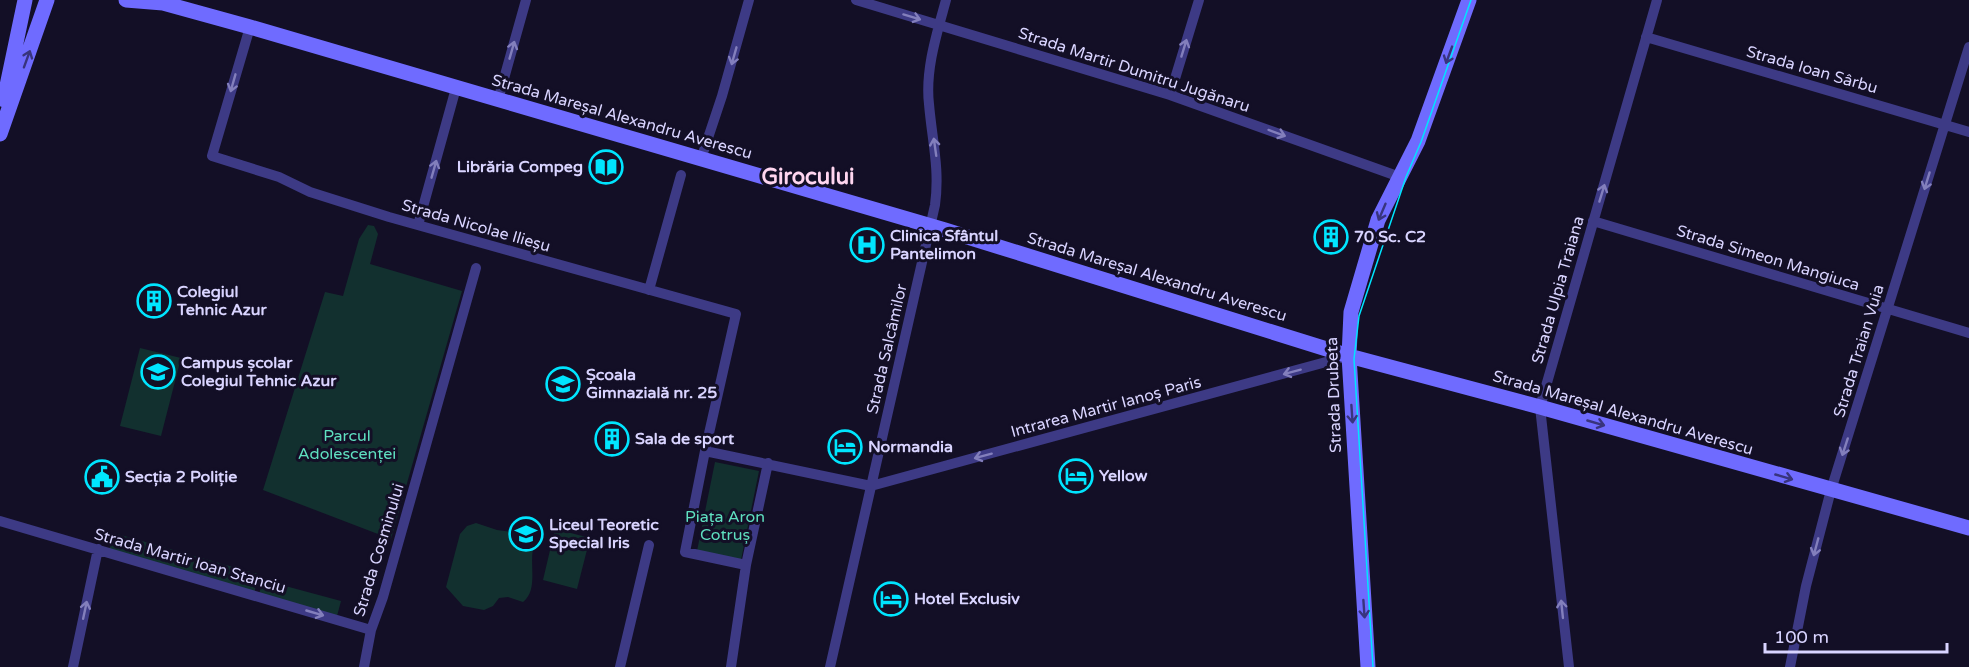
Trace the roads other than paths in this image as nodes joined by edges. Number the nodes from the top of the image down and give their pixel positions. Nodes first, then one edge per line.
1 (25, 0) edge
2 (47, 0) edge
3 (126, 0) edge
4 (526, 0) edge
5 (749, 0) edge
6 (856, 0) edge
7 (946, 0) edge
8 (1199, 0) edge
9 (1469, 0) edge
10 (1657, 0) edge
11 (160, 2) edge
12 (939, 25) junction
13 (250, 27) junction
14 (1646, 37) junction
15 (1969, 47) edge
16 (456, 88) junction
17 (1170, 95) junction
18 (498, 100) junction
19 (0, 123) edge
20 (1945, 125) junction
21 (1969, 132) edge
22 (0, 134) edge
23 (701, 159) junction
24 (681, 175) dead end
25 (1400, 177) junction
26 (1593, 221) junction
27 (418, 225) junction
28 (931, 226) junction
29 (476, 268) dead end
30 (649, 290) junction
31 (1887, 310) junction
32 (1969, 333) edge
33 (1349, 356) junction
34 (1540, 407) junction
35 (705, 451) junction
36 (768, 464) junction
37 (871, 486) junction
38 (1831, 490) junction
39 (0, 521) edge
40 (1969, 528) edge
41 (649, 545) dead end
42 (98, 549) junction
43 (746, 566) junction
44 (371, 630) junction
45 (72, 667) edge
46 (364, 667) edge
47 (620, 667) edge
48 (731, 667) edge
49 (830, 667) edge
50 (1366, 667) edge
51 (1569, 667) edge
52 (1790, 667) edge

1 - 19 street
22 -> 2 street
3 - 11 street, Strada Mareșal Alexandru Averescu
18 -> 4 street
5 -> 23 street
6 -> 12 street, Strada Martir Dumitru Jugănaru
7 - 12 street, Strada Salcâmilor
17 -> 8 street
9 -> 25 street, Strada Drubeta
10 - 14 street, Strada Ulpia Traiana
11 - 13 street, Strada Mareșal Alexandru Averescu
12 - 17 street, Strada Martir Dumitru Jugănaru
28 -> 12 street, Strada Salcâmilor
13 - 16 street, Strada Mareșal Alexandru Averescu
13 -> 27 street, Strada Nicolae Ilieșu
14 - 20 street, Strada Ioan Sârbu
26 -> 14 street, Strada Ulpia Traiana
15 - 20 street, Strada Traian Vuia
16 - 18 street, Strada Mareșal Alexandru Averescu
27 -> 16 street
17 -> 25 street, Strada Martir Dumitru Jugănaru
18 - 23 street, Strada Mareșal Alexandru Averescu
20 - 21 street, Strada Ioan Sârbu
20 -> 31 street, Strada Traian Vuia
23 - 28 street, Strada Mareșal Alexandru Averescu
24 - 30 street
25 -> 33 street, Strada Drubeta
26 - 31 street, Strada Simeon Mangiuca
26 - 34 street, Strada Ulpia Traiana
27 - 30 street, Strada Nicolae Ilieșu
28 - 33 street, Strada Mareșal Alexandru Averescu
28 - 37 street, Strada Salcâmilor
29 - 44 street, Strada Cosminului
30 - 35 street, Strada Nicolae Ilieșu
31 - 32 street, Strada Simeon Mangiuca
31 -> 38 street, Strada Traian Vuia
33 - 34 street, Strada Mareșal Alexandru Averescu
33 -> 37 street, Intrarea Martir Ianoș Paris
33 -> 50 street, Strada Drubeta
34 -> 38 street, Strada Mareșal Alexandru Averescu
51 -> 34 street, Strada Ulpia Traiana
35 - 36 street
35 - 43 street
36 - 37 street
36 - 43 street
37 - 49 street, Strada Salcâmilor
38 - 40 street, Strada Mareșal Alexandru Averescu
38 -> 52 street, Strada Traian Vuia
39 - 42 street, Strada Martir Ioan Stanciu
41 - 47 street
42 -> 44 street, Strada Martir Ioan Stanciu
45 -> 42 street
43 - 48 street
44 - 46 street, Strada Cosminului

